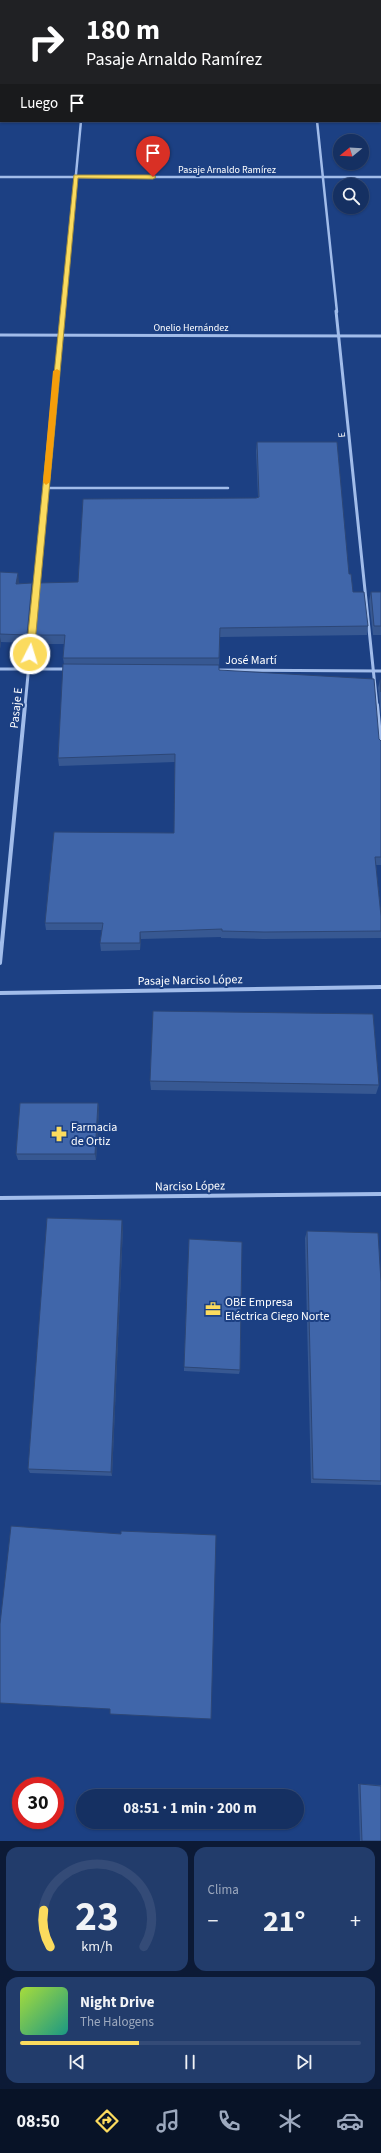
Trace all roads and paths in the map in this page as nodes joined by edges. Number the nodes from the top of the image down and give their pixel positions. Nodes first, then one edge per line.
1 (81, 122) edge
2 (317, 122) edge
3 (0, 177) edge
4 (76, 177) junction
5 (323, 177) junction
6 (381, 177) edge
7 (0, 335) edge
8 (60, 335) junction
9 (339, 336) junction
10 (381, 336) edge
11 (46, 488) junction
12 (228, 488) dead end
13 (0, 669) edge
14 (28, 669) junction
15 (76, 669) edge
16 (209, 670) edge
17 (373, 671) junction
18 (381, 671) edge
19 (381, 747) edge
20 (0, 963) edge
21 (381, 988) edge
22 (0, 993) edge
23 (381, 1194) edge
24 (0, 1198) edge

1 - 4 street, Pasaje E
2 - 5 street, E
3 - 4 street, Pasaje Arnaldo Ramírez
4 - 5 street, Pasaje Arnaldo Ramírez
4 - 8 street, Pasaje E
5 - 6 street, Pasaje Arnaldo Ramírez
5 - 9 street, E
7 - 8 street, Onelio Hernández
8 - 9 street, Onelio Hernández
8 - 11 street, Pasaje E
9 - 10 street, Onelio Hernández
9 - 17 street, E
11 - 12 lane
11 - 14 street, Pasaje E
13 - 14 street
14 - 15 street
14 - 20 street, Pasaje E
16 - 17 street, José Martí
17 - 18 street, José Martí
17 - 19 street, E
21 - 22 street, Pasaje Narciso López
23 - 24 street, Narciso López

